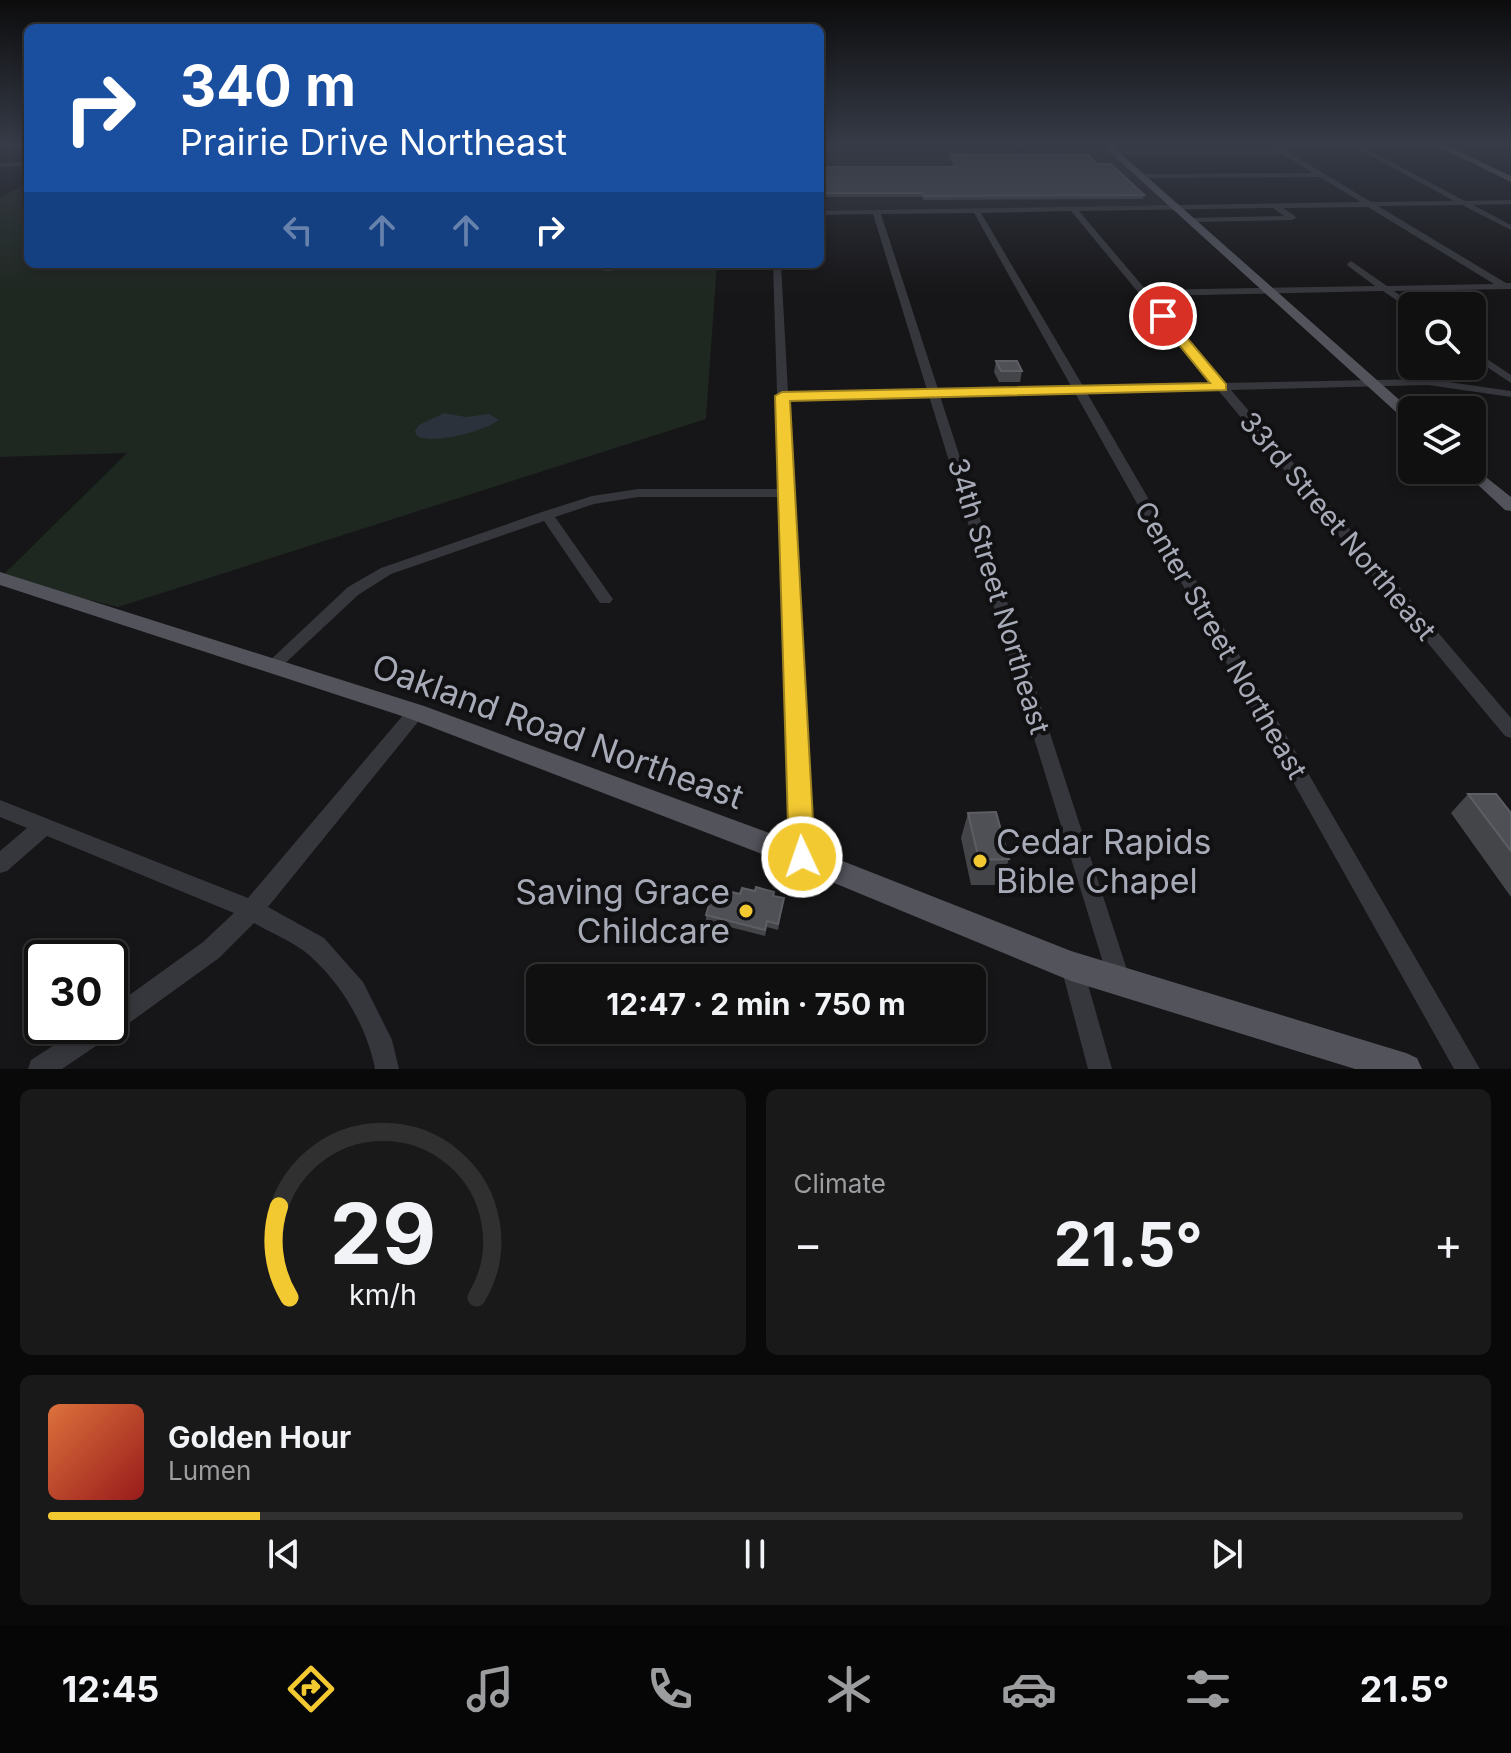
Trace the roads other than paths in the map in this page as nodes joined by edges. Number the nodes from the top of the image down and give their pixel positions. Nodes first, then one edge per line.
1 (1162, 195) edge
2 (1354, 195) edge
3 (1449, 195) edge
4 (1511, 202) edge
5 (1464, 203) junction
6 (1369, 204) junction
7 (1274, 206) junction
8 (1176, 207) junction
9 (1073, 209) junction
10 (976, 210) junction
11 (876, 212) junction
12 (824, 213) edge
13 (1191, 220) junction
14 (1511, 228) edge
15 (1351, 264) dead end
16 (777, 268) edge
17 (1508, 287) edge
18 (1385, 288) junction
19 (1269, 290) junction
20 (1143, 293) junction
21 (1398, 298) edge
22 (1486, 362) edge
23 (1511, 380) edge
24 (1372, 383) junction
25 (1221, 387) junction
26 (1078, 391) junction
27 (935, 393) junction
28 (1511, 394) edge
29 (782, 396) junction
30 (1398, 406) edge
31 (1486, 484) edge
32 (785, 493) junction
33 (1511, 506) edge
34 (547, 515) junction
35 (0, 578) edge
36 (605, 599) dead end
37 (273, 665) junction
38 (416, 712) junction
39 (1511, 731) edge
40 (0, 808) edge
41 (44, 826) junction
42 (802, 857) junction
43 (0, 864) edge
44 (252, 910) junction
45 (1071, 966) junction
46 (1120, 982) junction
47 (128, 1010) edge
48 (78, 1044) edge
49 (40, 1069) edge
50 (387, 1069) edge
51 (1100, 1069) edge
52 (1406, 1069) edge
53 (1468, 1069) edge

1 - 8 main road
2 - 6 street
3 - 5 street
4 - 5 street
5 - 6 street
5 - 14 street
6 - 7 street
6 - 17 street
7 - 8 street
7 - 13 street
8 - 9 street
8 - 13 main road
9 - 10 street
9 - 20 street, 33rd Street Northeast
10 - 11 street
10 - 26 street, Center Street Northeast
11 - 12 street
11 - 27 street, 34th Street Northeast
13 - 19 main road
15 - 18 street
16 - 29 street
17 - 18 street
18 - 19 street
18 - 21 street
19 - 20 street
19 - 24 main road
20 - 25 street, 33rd Street Northeast
22 - 23 street
24 - 25 street
24 - 28 street
24 - 30 main road
25 - 26 street
25 - 39 street, 33rd Street Northeast
26 - 27 street
26 - 53 street, Center Street Northeast
27 - 29 street
27 - 46 street, 34th Street Northeast
29 - 32 street
31 - 33 main road
32 - 34 street
32 - 42 street
34 - 36 street
34 - 37 street
35 - 37 main road, Oakland Road Northeast
37 - 38 main road, Oakland Road Northeast
38 - 42 main road, Oakland Road Northeast
38 - 44 street
40 - 41 street
41 - 43 street
41 - 44 street
42 - 45 main road, Oakland Road Northeast
44 - 47 street
44 - 50 street
45 - 46 main road, Oakland Road Northeast
45 - 51 street
46 - 52 main road, Oakland Road Northeast
48 - 49 street

